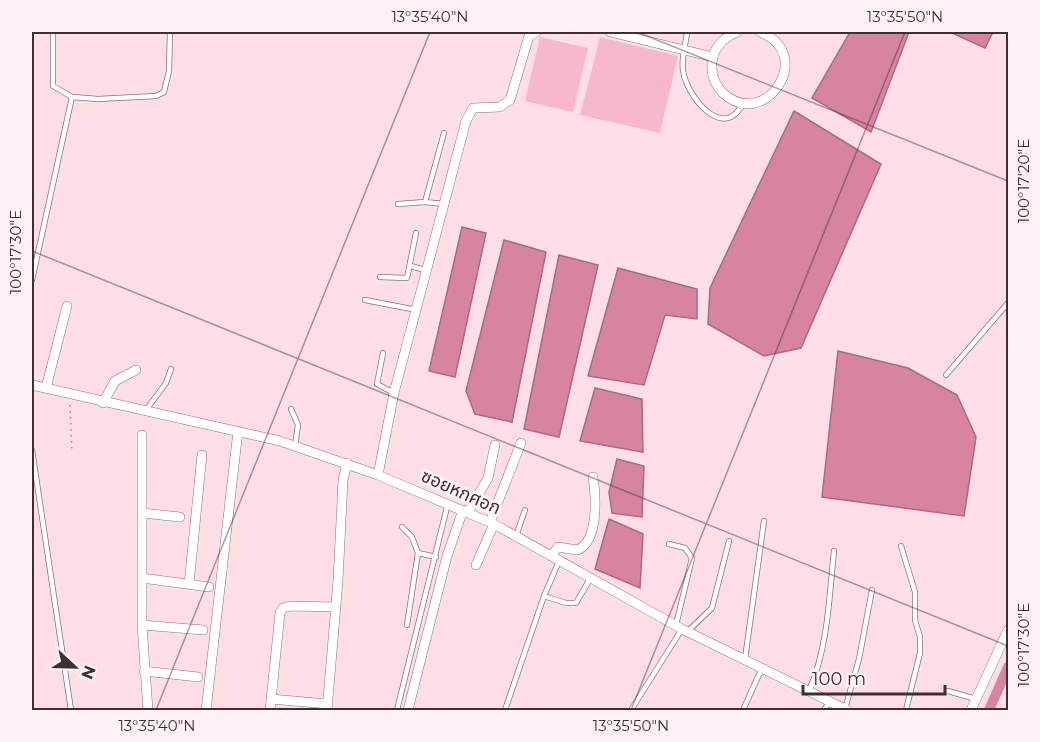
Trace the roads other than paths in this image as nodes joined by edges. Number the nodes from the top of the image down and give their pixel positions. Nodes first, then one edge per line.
1 (53, 32) edge
2 (170, 32) edge
3 (536, 32) edge
4 (610, 32) edge
5 (687, 32) edge
6 (737, 32) edge
7 (767, 33) edge
8 (685, 49) junction
9 (713, 57) junction
10 (72, 97) junction
11 (743, 103) junction
12 (444, 133) dead end
13 (425, 202) junction
14 (398, 204) dead end
15 (444, 204) junction
16 (416, 233) dead end
17 (411, 266) junction
18 (428, 271) junction
19 (380, 277) dead end
20 (32, 279) edge
21 (365, 300) dead end
22 (1008, 303) edge
23 (67, 306) dead end
24 (417, 310) junction
25 (383, 352) dead end
26 (171, 369) dead end
27 (136, 370) dead end
28 (946, 375) dead end
29 (32, 385) edge
30 (46, 388) junction
31 (394, 393) junction
32 (103, 403) junction
33 (291, 409) dead end
34 (145, 412) junction
35 (238, 434) junction
36 (142, 435) dead end
37 (521, 443) dead end
38 (495, 445) dead end
39 (295, 446) junction
40 (32, 450) edge
41 (202, 455) dead end
42 (345, 471) junction
43 (378, 475) junction
44 (593, 477) dead end
45 (447, 506) junction
46 (525, 510) dead end
47 (142, 513) junction
48 (461, 516) junction
49 (180, 517) dead end
50 (764, 521) dead end
51 (492, 525) junction
52 (402, 527) dead end
53 (516, 536) junction
54 (729, 541) dead end
55 (669, 544) dead end
56 (901, 546) dead end
57 (834, 551) dead end
58 (418, 553) junction
59 (436, 557) junction
60 (556, 561) junction
61 (476, 566) dead end
62 (142, 578) junction
63 (589, 582) junction
64 (189, 584) junction
65 (209, 587) dead end
66 (872, 590) dead end
67 (544, 596) junction
68 (336, 607) junction
69 (142, 625) junction
70 (407, 625) dead end
71 (203, 630) dead end
72 (681, 630) junction
73 (1008, 630) edge
74 (745, 659) junction
75 (762, 668) junction
76 (144, 671) junction
77 (198, 677) dead end
78 (809, 691) junction
79 (948, 691) dead end
80 (271, 699) junction
81 (976, 699) junction
82 (830, 701) junction
83 (327, 707) edge
84 (846, 710) edge
85 (71, 711) edge
86 (148, 711) edge
87 (206, 711) edge
88 (270, 711) edge
89 (397, 711) edge
90 (408, 711) edge
91 (505, 711) edge
92 (631, 711) edge
93 (743, 711) edge
94 (824, 711) edge
95 (906, 711) edge
96 (971, 711) edge

1 - 10 lane
2 - 10 lane
3 - 15 street
4 - 8 street
5 - 8 lane
6 - 9 street
7 - 11 street
8 - 9 street
8 - 11 lane
9 - 11 street
10 - 20 lane
12 - 13 lane
13 - 14 lane
13 - 15 lane
15 - 18 street
16 - 17 lane
17 - 18 lane
17 - 19 lane
18 - 24 street
21 - 24 lane
22 - 28 lane
23 - 30 street
24 - 31 street
25 - 31 lane
26 - 34 lane
27 - 32 street
29 - 30 street, ซอยหกศอก
30 - 32 street, ซอยหกศอก
31 - 43 street
32 - 34 street, ซอยหกศอก
33 - 39 lane
34 - 35 street, ซอยหกศอก
35 - 39 street, ซอยหกศอก
35 - 87 street
36 - 47 street
37 - 51 street
38 - 48 street
39 - 42 street, ซอยหกศอก
40 - 85 lane
41 - 64 street
42 - 43 street, ซอยหกศอก
42 - 68 street
43 - 45 street, ซอยหกศอก
44 - 60 street
45 - 48 street, ซอยหกศอก
45 - 59 lane
46 - 53 lane
47 - 49 street
47 - 62 street
48 - 51 street, ซอยหกศอก
48 - 90 street
50 - 74 lane
51 - 53 street, ซอยหกศอก
51 - 61 street
52 - 58 lane
53 - 60 street, ซอยหกศอก
54 - 72 lane
55 - 72 lane
56 - 95 lane
57 - 78 lane
58 - 59 lane
58 - 70 lane
59 - 89 lane
60 - 63 street, ซอยหกศอก
60 - 67 lane
62 - 64 street
62 - 69 street
63 - 67 lane
63 - 72 street, ซอยหกศอก
64 - 65 street
66 - 84 lane
67 - 91 lane
68 - 80 street
68 - 83 street
69 - 71 street
69 - 76 street
72 - 74 street, ซอยหกศอก
72 - 92 lane
73 - 81 street
74 - 75 street, ซอยหกศอก
75 - 78 street, ซอยหกศอก
75 - 93 lane
76 - 77 street
76 - 86 street
78 - 82 street, ซอยหกศอก
79 - 81 lane
80 - 83 street
80 - 88 street
81 - 96 street
82 - 84 street, ซอยหกศอก
82 - 94 lane

